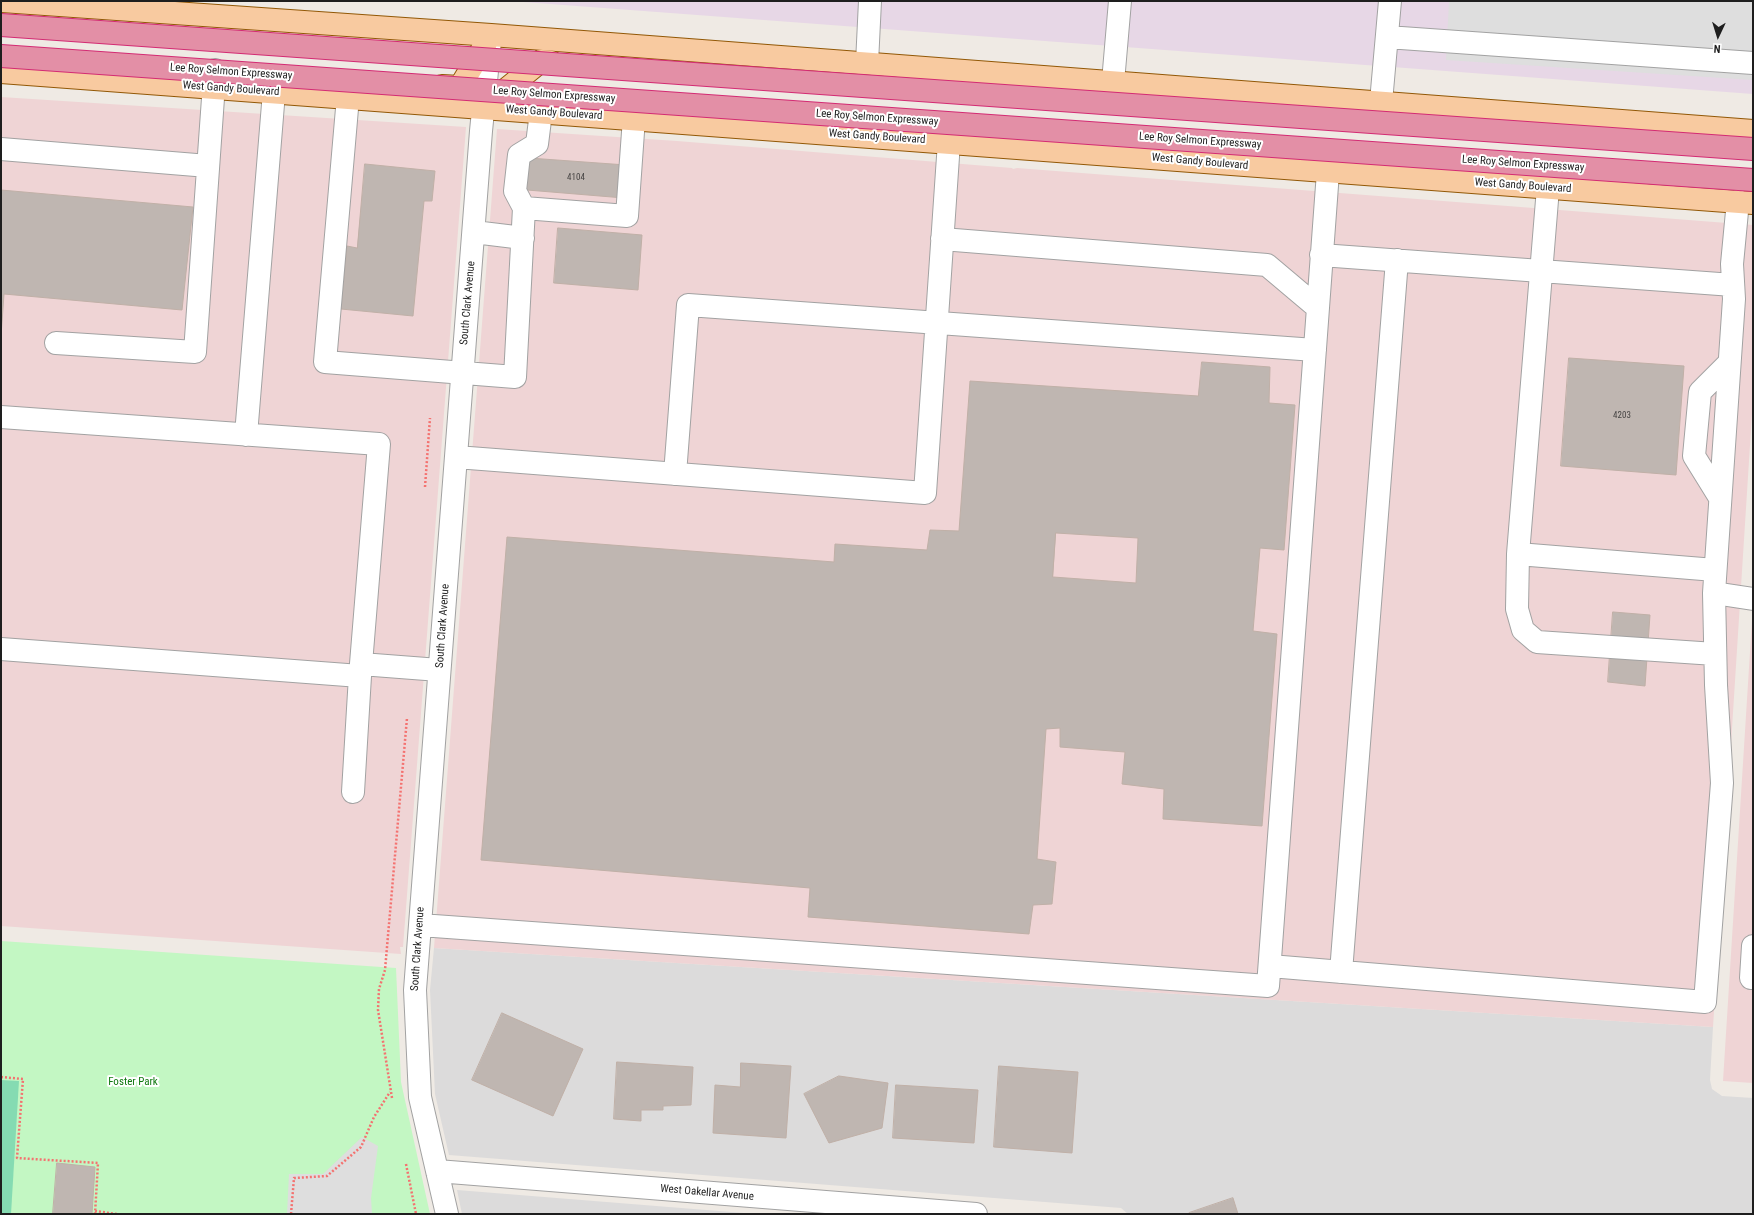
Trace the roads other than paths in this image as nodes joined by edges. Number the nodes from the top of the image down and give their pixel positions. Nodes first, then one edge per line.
1 (2, 1) edge
2 (870, 1) edge
3 (1120, 1) edge
4 (1384, 1) edge
5 (1, 25) edge
6 (491, 35) junction
7 (1387, 37) junction
8 (1, 56) edge
9 (1753, 63) edge
10 (867, 64) junction
11 (923, 68) junction
12 (1, 72) edge
13 (214, 79) junction
14 (1113, 82) junction
15 (274, 92) junction
16 (348, 97) junction
17 (1381, 102) junction
18 (483, 107) junction
19 (541, 112) junction
20 (634, 118) junction
21 (1753, 131) edge
22 (949, 142) junction
23 (1023, 148) junction
24 (1, 149) edge
25 (1753, 149) edge
26 (208, 166) junction
27 (1328, 172) junction
28 (1753, 180) edge
29 (1753, 186) edge
30 (1548, 188) junction
31 (1745, 202) edge
32 (524, 208) junction
33 (474, 232) junction
34 (523, 238) junction
35 (942, 239) junction
36 (1321, 255) junction
37 (1397, 260) junction
38 (1541, 271) junction
39 (1733, 285) junction
40 (1318, 308) junction
41 (936, 323) junction
42 (56, 343) dead end
43 (1315, 350) junction
44 (1729, 363) junction
45 (462, 374) junction
46 (1, 417) edge
47 (246, 434) junction
48 (456, 457) junction
49 (675, 474) junction
50 (1720, 498) junction
51 (1518, 554) junction
52 (1715, 570) junction
53 (1714, 593) junction
54 (1753, 599) edge
55 (1, 649) edge
56 (1715, 654) junction
57 (361, 670) junction
58 (439, 670) junction
59 (353, 792) dead end
60 (420, 925) junction
61 (1753, 946) edge
62 (1270, 966) junction
63 (1341, 972) junction
64 (1753, 978) edge
65 (437, 1171) junction
66 (447, 1214) edge
67 (976, 1214) edge

1 - 6 main road
2 - 10 street
3 - 14 street
4 - 7 street
5 - 25 highway, bridge
6 - 10 main road
6 - 13 main road
6 - 18 street, South Clark Avenue
7 - 9 street
7 - 17 street
8 - 28 highway, Lee Roy Selmon Expressway, bridge
10 - 11 main road
11 - 14 main road
11 - 18 main road
12 - 13 main road, West Gandy Boulevard
13 - 15 main road, West Gandy Boulevard
13 - 26 street
14 - 17 main road
15 - 16 main road, West Gandy Boulevard
15 - 47 street
16 - 18 main road, West Gandy Boulevard
16 - 45 street
17 - 21 main road
18 - 19 main road, West Gandy Boulevard
18 - 33 street, South Clark Avenue
19 - 20 main road, West Gandy Boulevard
19 - 32 street
20 - 22 main road, West Gandy Boulevard
20 - 32 street
22 - 23 main road, West Gandy Boulevard
22 - 35 street
23 - 27 main road, West Gandy Boulevard
23 - 29 main road
24 - 26 street
26 - 42 street
27 - 30 main road, West Gandy Boulevard
27 - 36 street
30 - 31 main road, West Gandy Boulevard
30 - 38 street
31 - 39 street
32 - 34 street
33 - 34 street
33 - 45 street, South Clark Avenue
34 - 45 street
35 - 40 street
35 - 41 street
36 - 37 street
36 - 40 street
37 - 38 street
37 - 63 street
38 - 39 street
38 - 51 street
39 - 44 street
40 - 43 street
41 - 43 street
41 - 49 street
41 - 49 street
43 - 62 street
44 - 50 street
44 - 50 street
45 - 48 street, South Clark Avenue
46 - 47 street
47 - 57 street
48 - 49 street
48 - 58 street, South Clark Avenue
50 - 52 street
51 - 52 street
51 - 56 street
52 - 53 street
53 - 54 street
53 - 56 street
55 - 57 street
56 - 63 street
57 - 58 street
57 - 59 street
58 - 60 street, South Clark Avenue
60 - 62 street
60 - 65 street, South Clark Avenue
61 - 64 street
62 - 63 street
65 - 66 street, South Clark Avenue
65 - 67 street, West Oakellar Avenue

